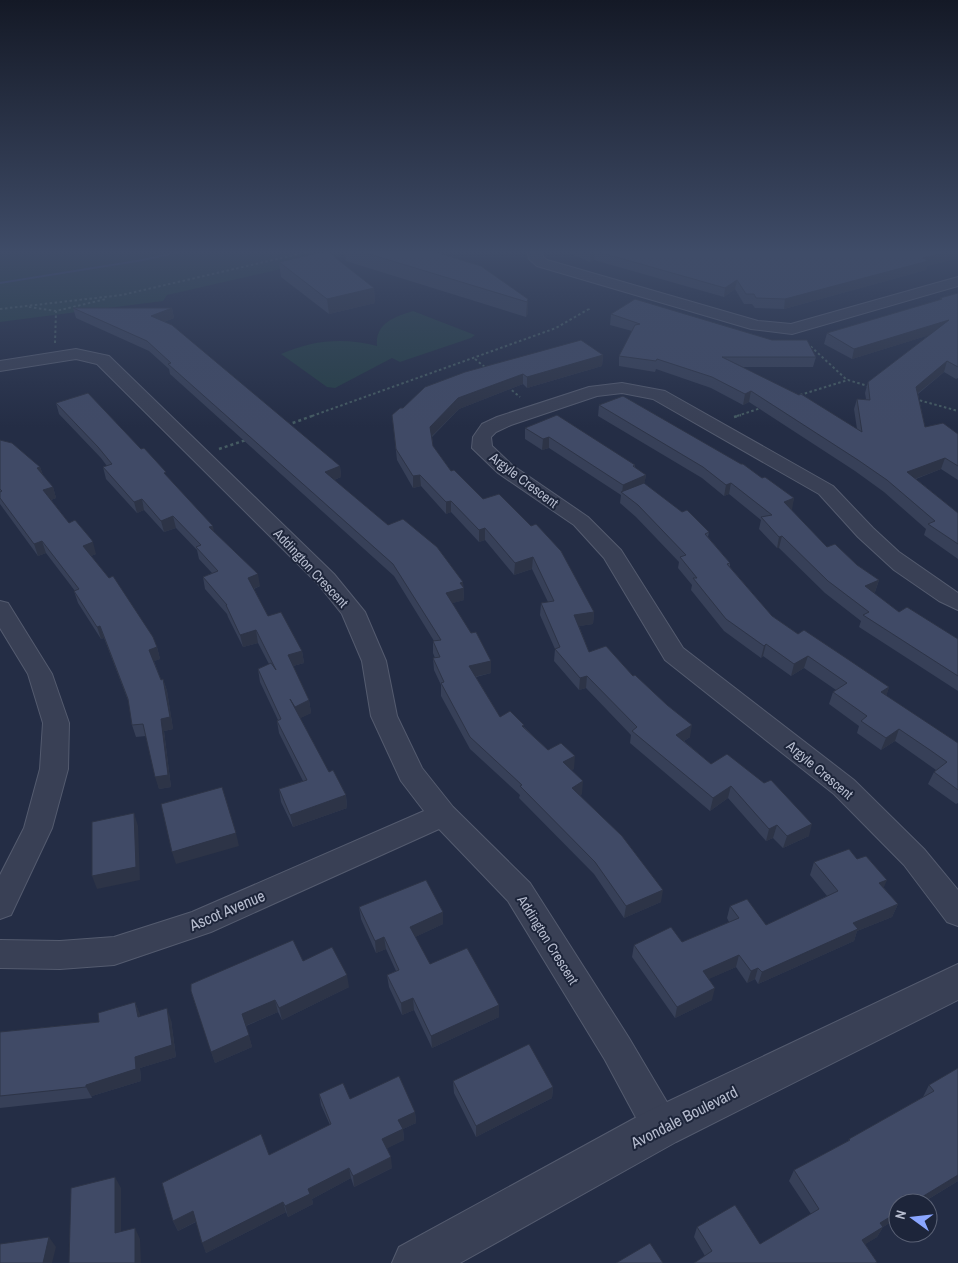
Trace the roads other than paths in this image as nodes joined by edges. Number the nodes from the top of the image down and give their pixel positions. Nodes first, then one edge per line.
1 (699, 309) edge
2 (863, 309) edge
3 (0, 366) edge
4 (958, 603) edge
5 (0, 608) edge
6 (443, 816) junction
7 (0, 906) edge
8 (958, 914) edge
9 (0, 954) edge
10 (958, 981) edge
11 (661, 1127) junction
12 (415, 1263) edge

1 - 2 street
3 - 6 street, Addington Crescent
4 - 8 street, Argyle Crescent
5 - 7 street
6 - 9 street, Ascot Avenue
6 - 11 street, Addington Crescent
10 - 11 street, Avondale Boulevard
11 - 12 street, Avondale Boulevard

